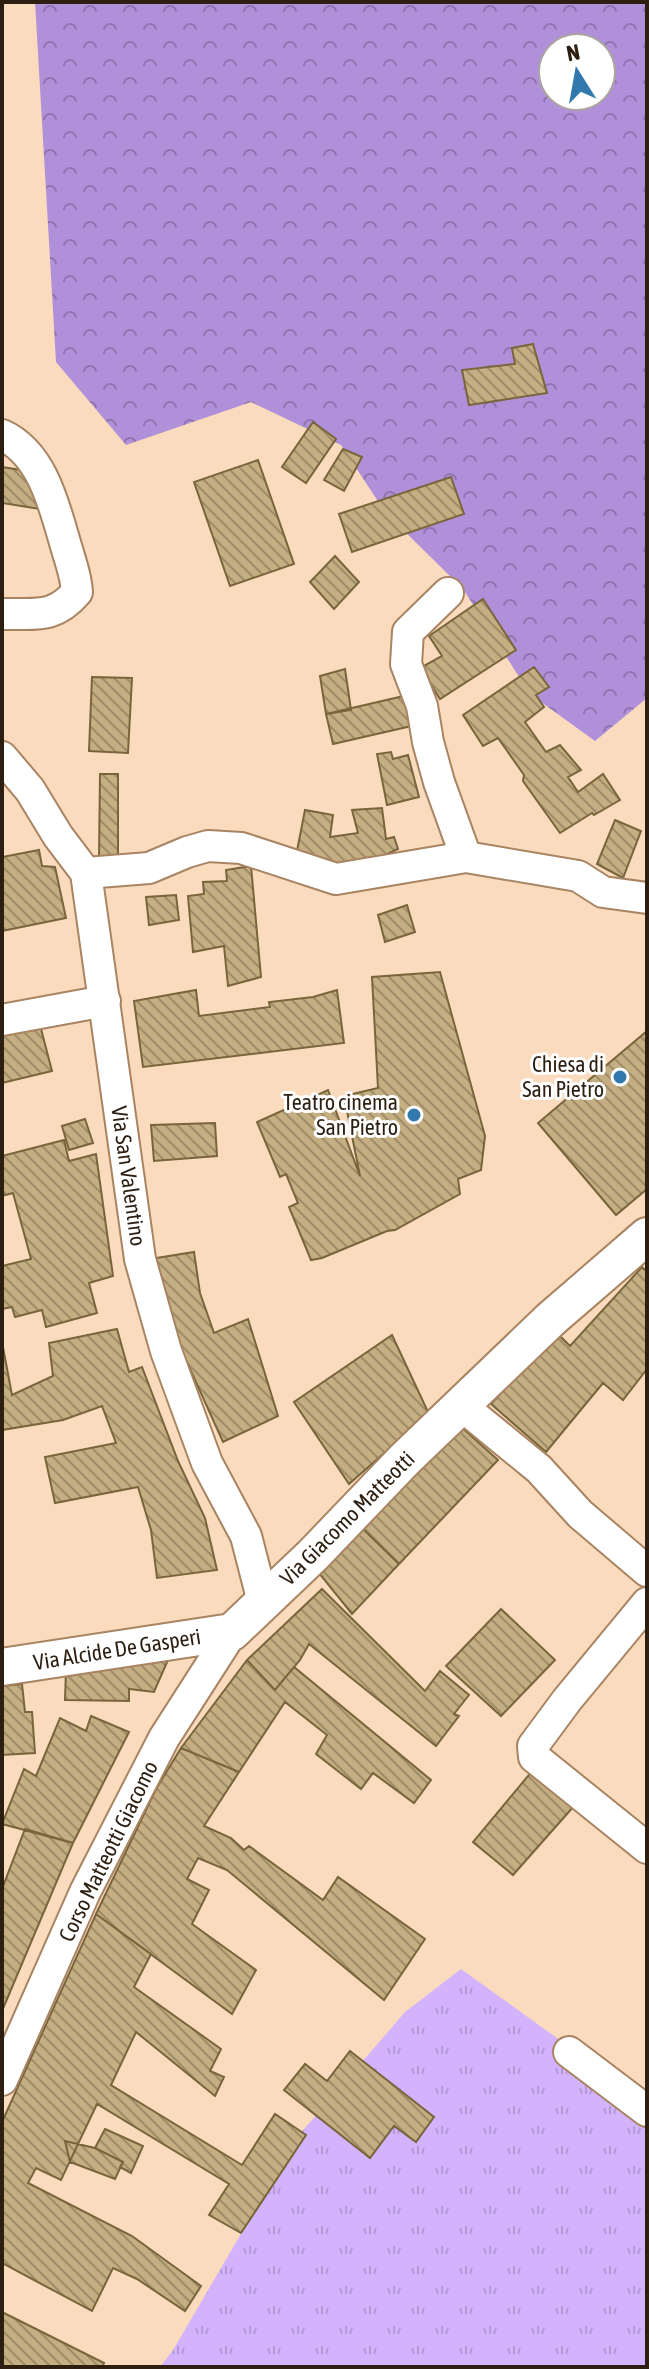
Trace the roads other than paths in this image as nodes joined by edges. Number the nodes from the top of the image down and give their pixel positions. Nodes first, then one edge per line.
1 (2, 435) edge
2 (448, 593) dead end
3 (2, 614) edge
4 (2, 757) edge
5 (466, 857) junction
6 (86, 873) junction
7 (647, 898) edge
8 (105, 1001) junction
9 (2, 1020) edge
10 (647, 1236) edge
11 (462, 1406) junction
12 (647, 1571) edge
13 (263, 1602) junction
14 (647, 1603) edge
15 (232, 1632) junction
16 (2, 1667) edge
17 (647, 1848) edge
18 (569, 2052) dead end
19 (2, 2080) edge
20 (647, 2111) edge

1 - 3 street
2 - 5 street
4 - 6 street, Via San Valentino
5 - 6 street
5 - 7 street
6 - 8 street, Via San Valentino
8 - 9 street
8 - 13 street, Via San Valentino
10 - 11 street, Via Giacomo Matteotti
11 - 12 street
11 - 13 street, Via Giacomo Matteotti
13 - 15 street, Via Giacomo Matteotti
14 - 17 street
15 - 16 street, Via Alcide De Gasperi
15 - 19 street, Corso Matteotti Giacomo
18 - 20 street

